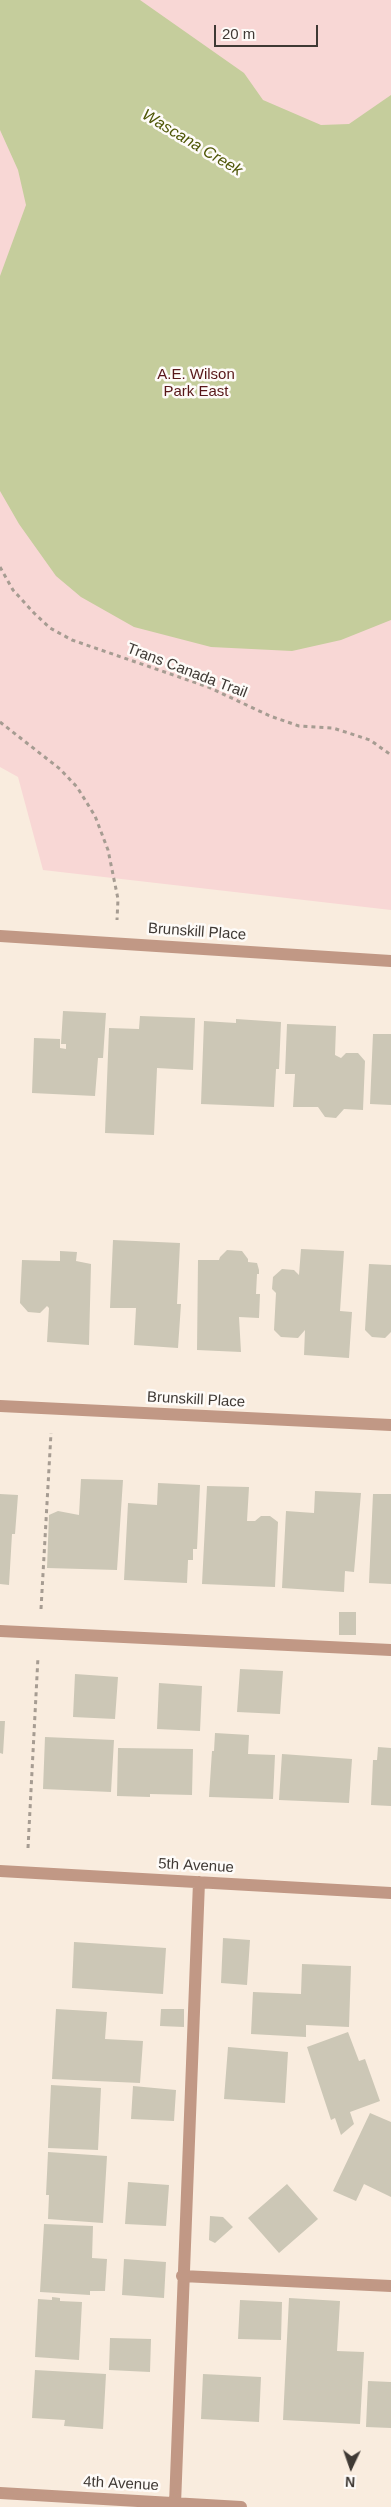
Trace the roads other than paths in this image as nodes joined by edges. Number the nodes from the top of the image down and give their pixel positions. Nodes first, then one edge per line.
1 (0, 936) edge
2 (391, 961) edge
3 (0, 1406) edge
4 (391, 1425) edge
5 (0, 1631) edge
6 (391, 1650) edge
7 (0, 1870) edge
8 (199, 1882) junction
9 (391, 1893) edge
10 (182, 2276) junction
11 (391, 2286) edge
12 (0, 2493) edge
13 (106, 2503) edge
14 (175, 2504) junction
15 (241, 2507) edge

1 - 2 street, Brunskill Place
3 - 4 street, Brunskill Place
5 - 6 street
7 - 8 street, 5th Avenue
8 - 9 street, 5th Avenue
8 - 10 street
10 - 11 street
10 - 14 street
12 - 13 street, 4th Avenue
13 - 14 street, 4th Avenue
14 - 15 street, 4th Avenue

